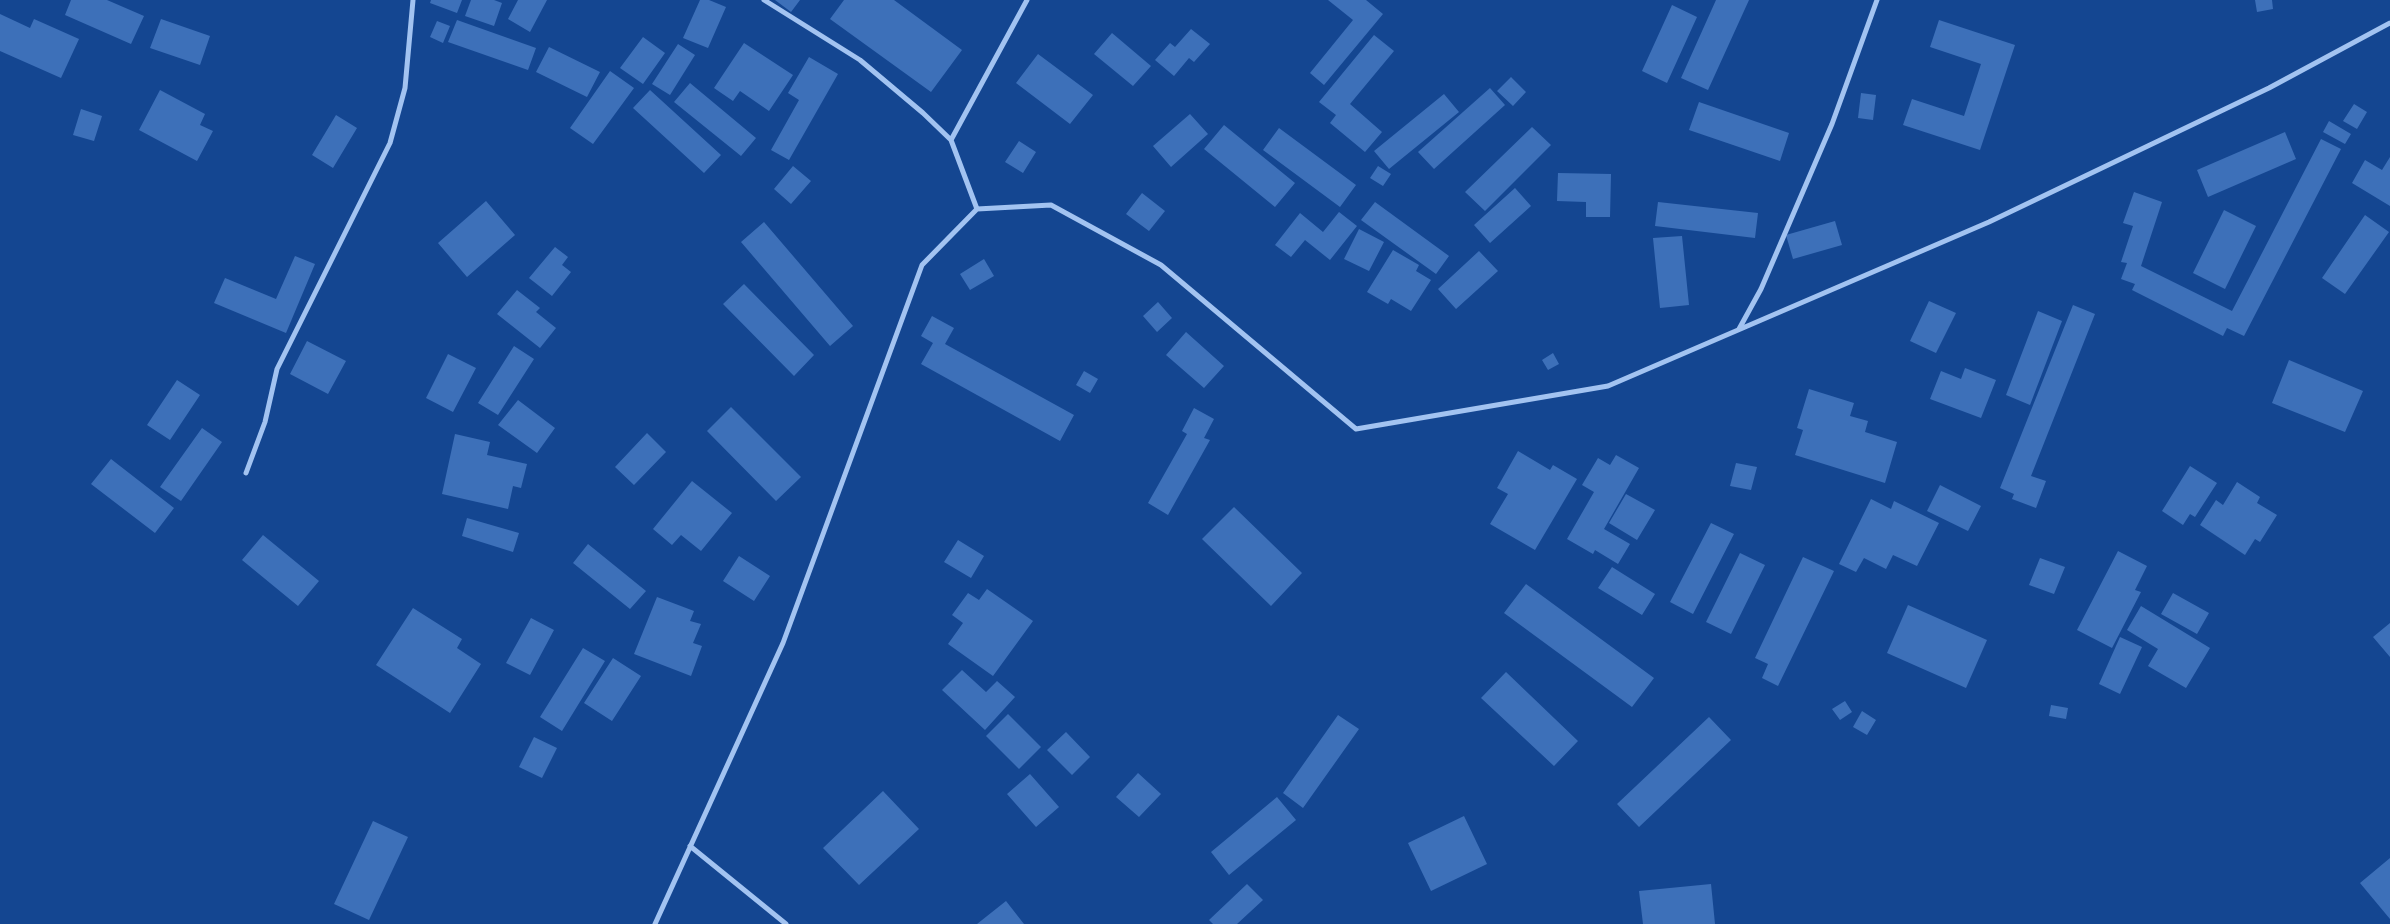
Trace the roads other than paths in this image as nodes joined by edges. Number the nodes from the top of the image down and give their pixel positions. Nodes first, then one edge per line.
1 (413, 0) edge
2 (764, 0) edge
3 (1027, 0) edge
4 (1877, 0) edge
5 (2390, 23) edge
6 (951, 140) junction
7 (977, 210) junction
8 (1738, 330) junction
9 (246, 473) dead end
10 (690, 846) junction
11 (656, 924) edge
12 (786, 924) edge

1 - 9 street
2 - 6 street
3 - 6 street
4 - 8 street
5 - 8 street
6 - 7 street
7 - 8 street
7 - 10 street
10 - 11 street
10 - 12 street

